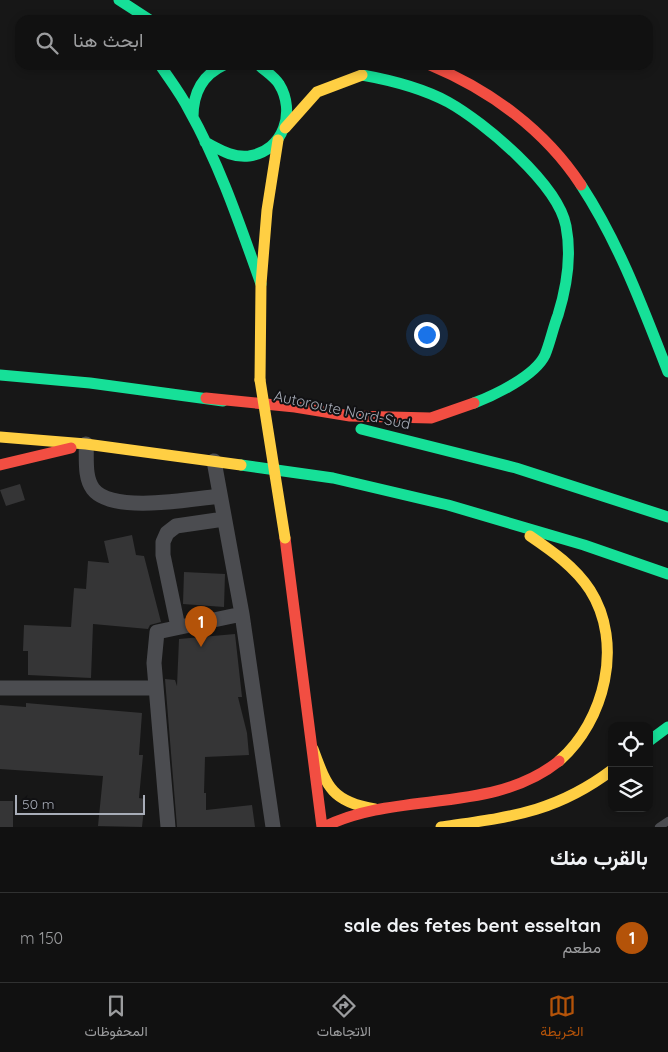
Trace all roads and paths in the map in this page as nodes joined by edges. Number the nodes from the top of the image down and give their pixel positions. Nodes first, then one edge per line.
1 (107, 0) edge
2 (119, 0) edge
3 (121, 15) edge
4 (142, 15) edge
5 (163, 70) edge
6 (215, 70) edge
7 (267, 70) edge
8 (441, 70) edge
9 (193, 117) junction
10 (285, 128) junction
11 (278, 140) junction
12 (205, 142) junction
13 (262, 284) junction
14 (668, 372) edge
15 (0, 375) edge
16 (206, 398) junction
17 (0, 437) edge
18 (86, 444) junction
19 (214, 461) junction
20 (0, 465) edge
21 (220, 496) junction
22 (448, 505) junction
23 (668, 517) edge
24 (224, 519) junction
25 (668, 574) edge
26 (242, 614) junction
27 (178, 627) junction
28 (0, 688) edge
29 (156, 688) junction
30 (668, 727) edge
31 (653, 738) edge
32 (313, 749) junction
33 (608, 773) edge
34 (383, 809) junction
35 (668, 821) edge
36 (168, 827) edge
37 (273, 827) edge
38 (323, 827) edge
39 (441, 827) edge
40 (659, 827) edge

1 - 3 main road
2 - 4 main road
5 - 9 main road
6 - 9 main road
7 - 10 main road
8 - 14 main road
9 - 12 main road
10 - 11 main road
10 - 16 main road
11 - 12 main road
11 - 13 main road
12 - 13 main road
13 - 32 main road, bridge
15 - 16 main road, Autoroute Nord-Sud
16 - 23 main road, Autoroute Nord-Sud
17 - 18 main road
18 - 19 main road
18 - 20 main road
18 - 21 street
19 - 21 street
19 - 22 main road
21 - 24 street
22 - 25 main road
22 - 34 main road
24 - 26 street
24 - 27 street
26 - 27 street
26 - 37 street
27 - 29 street
28 - 29 street
29 - 36 street
30 - 31 main road
32 - 34 main road
32 - 38 main road
33 - 39 main road
34 - 38 main road
35 - 40 lane

